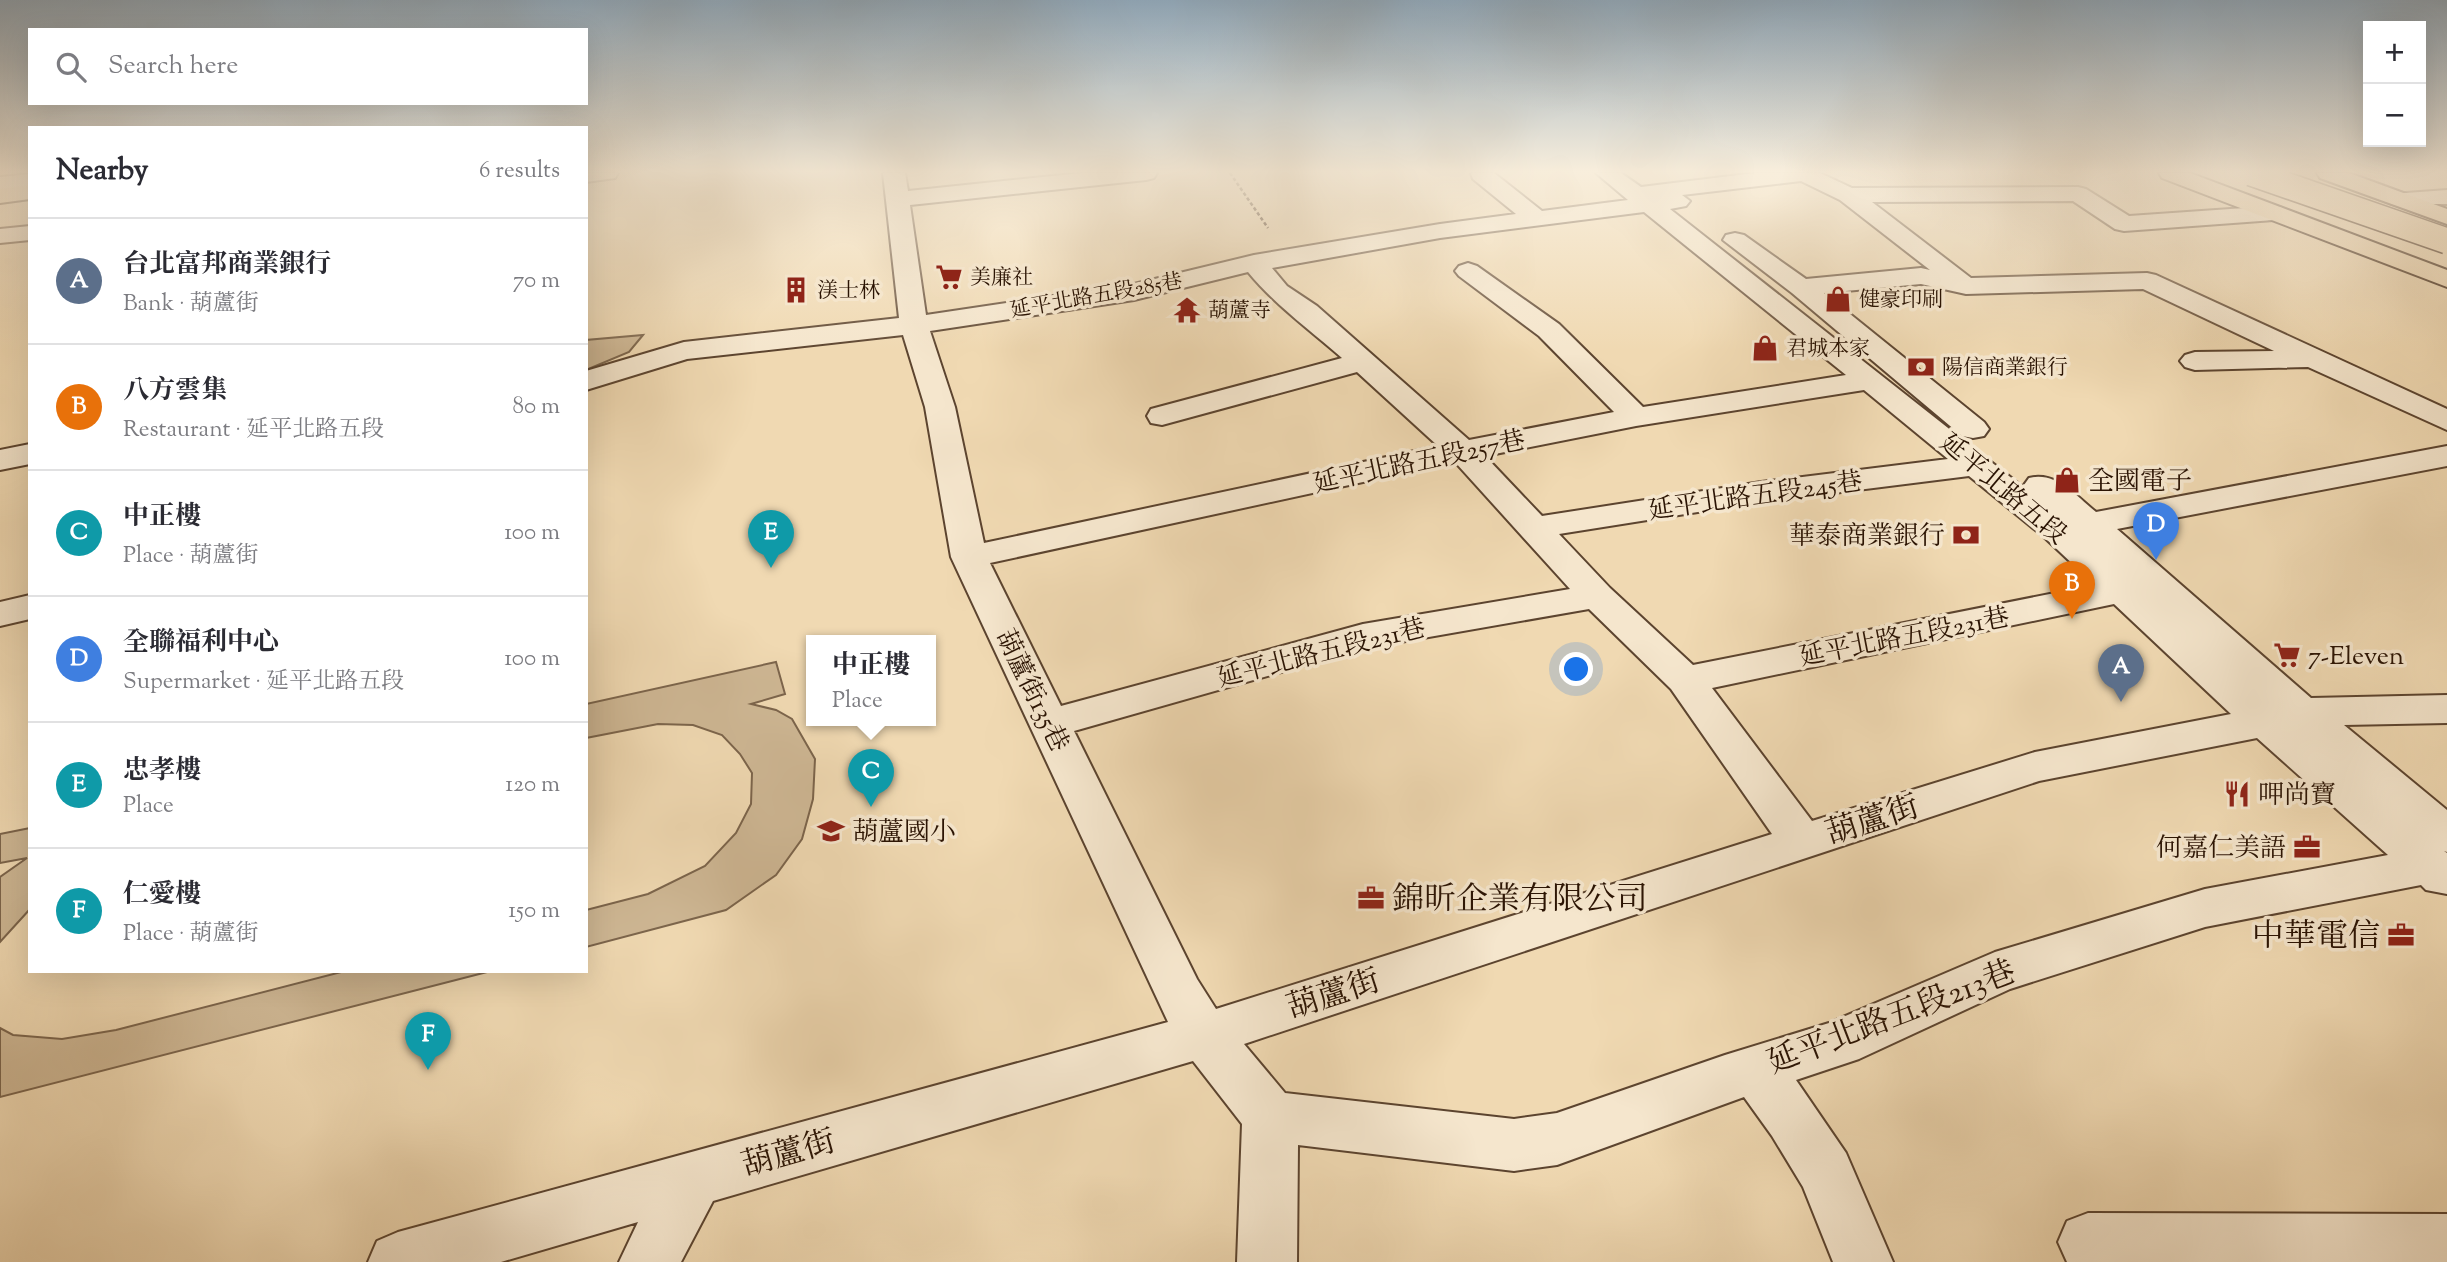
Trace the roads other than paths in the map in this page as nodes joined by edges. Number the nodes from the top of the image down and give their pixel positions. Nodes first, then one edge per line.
1 (902, 232) edge
2 (1435, 232) edge
3 (1688, 232) edge
4 (1715, 232) edge
5 (1897, 232) edge
6 (2324, 232) edge
7 (2405, 232) edge
8 (2421, 232) edge
9 (28, 233) edge
10 (0, 236) edge
11 (2447, 241) edge
12 (2447, 250) edge
13 (1254, 263) junction
14 (1468, 271) dead end
15 (2447, 279) edge
16 (1966, 286) junction
17 (1801, 287) junction
18 (914, 326) junction
19 (2314, 359) junction
20 (2195, 361) dead end
21 (1361, 362) junction
22 (588, 380) edge
23 (1872, 380) junction
24 (1161, 416) dead end
25 (1636, 417) junction
26 (2447, 421) edge
27 (1462, 451) junction
28 (28, 454) edge
29 (2447, 456) edge
30 (0, 460) edge
31 (1977, 465) junction
32 (2090, 524) junction
33 (1533, 528) junction
34 (2056, 530) junction
35 (969, 557) junction
36 (2123, 591) junction
37 (1597, 596) junction
38 (28, 607) edge
39 (0, 614) edge
40 (1685, 680) junction
41 (2447, 709) edge
42 (2283, 717) junction
43 (1049, 724) junction
44 (1802, 841) junction
45 (2441, 860) edge
46 (1203, 1035) junction
47 (1755, 1070) junction
48 (1270, 1117) junction
49 (694, 1178) junction
50 (2088, 1242) dead end
51 (2447, 1243) edge
52 (398, 1262) edge
53 (649, 1262) edge
54 (1267, 1262) edge
55 (1863, 1262) edge

1 - 18 street, 葫蘆街135巷
2 - 13 street, 延平北路五段285巷
3 - 23 street, 延平北路五段
4 - 17 street, 延平北路五段
5 - 16 street
6 - 15 main road
7 - 12 main road, bridge
8 - 11 main road, bridge
9 - 10 street
13 - 18 street, 延平北路五段285巷
13 - 21 street
14 - 25 street
16 - 17 street
16 - 19 street
17 - 32 street, 延平北路五段
18 - 22 street, 延平北路五段285巷
18 - 35 street, 葫蘆街135巷
19 - 20 street
19 - 26 street
21 - 24 street
21 - 27 street
23 - 25 street, 延平北路五段257巷
23 - 31 street, 延平北路五段
25 - 27 street, 延平北路五段257巷
27 - 33 street
27 - 35 street, 延平北路五段257巷
28 - 30 street
29 - 32 street
31 - 33 street, 延平北路五段245巷
31 - 34 street, 延平北路五段
32 - 34 street
32 - 42 street, 延平北路五段
33 - 37 street
34 - 36 street, 延平北路五段
35 - 43 street, 葫蘆街135巷
36 - 40 street, 延平北路五段231巷
36 - 42 street, 延平北路五段
37 - 40 street
37 - 43 street, 延平北路五段231巷
38 - 39 street
40 - 44 street
41 - 42 street, 葫蘆街
42 - 44 street, 葫蘆街
42 - 45 street, 延平北路五段
43 - 46 street, 葫蘆街135巷
44 - 46 street, 葫蘆街
45 - 47 street, 延平北路五段213巷
46 - 48 street, 葫蘆街135巷
46 - 49 street, 葫蘆街
47 - 48 street, 延平北路五段213巷
47 - 55 street
48 - 54 street
49 - 52 street, 葫蘆街
49 - 53 street
50 - 51 street

